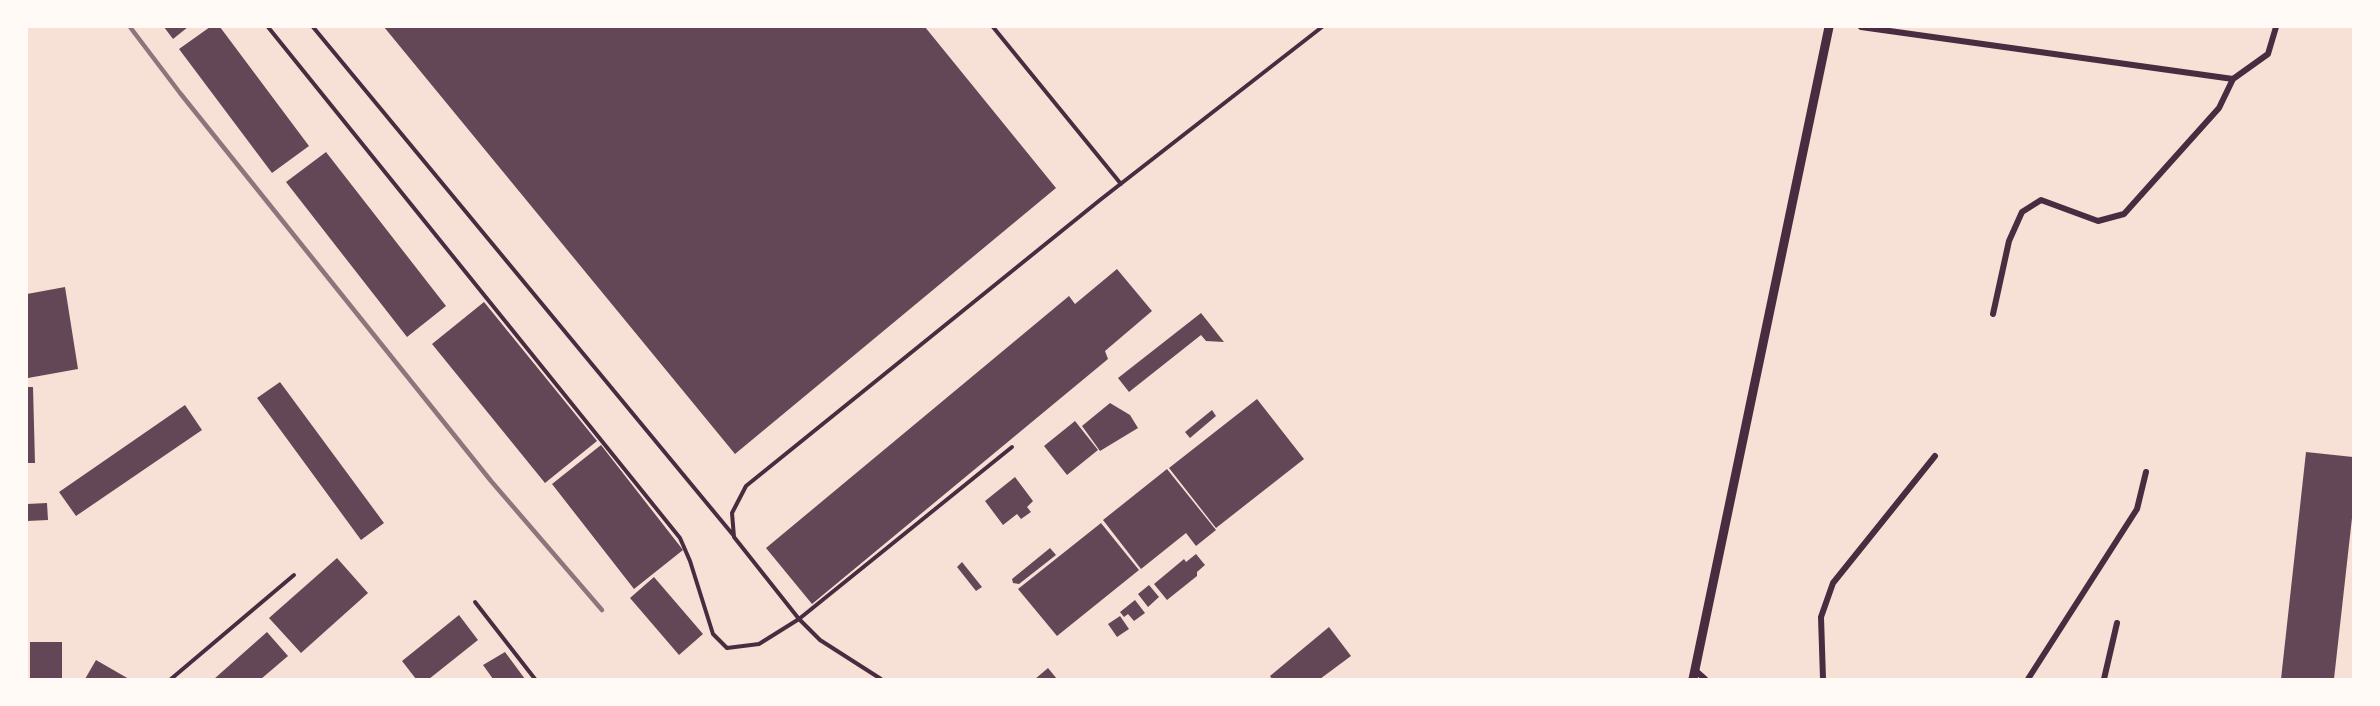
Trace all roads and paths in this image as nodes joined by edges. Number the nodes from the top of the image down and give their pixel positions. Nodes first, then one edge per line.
1 (268, 27) edge
2 (313, 27) edge
3 (993, 27) edge
4 (1322, 27) edge
5 (1829, 27) edge
6 (1861, 27) edge
7 (2276, 27) edge
8 (2233, 79) junction
9 (1121, 184) junction
10 (1993, 314) dead end
11 (1012, 447) dead end
12 (1935, 456) dead end
13 (2146, 472) dead end
14 (734, 537) junction
15 (294, 575) dead end
16 (475, 602) dead end
17 (799, 619) junction
18 (2117, 623) dead end
19 (1694, 675) edge
20 (171, 679) edge
21 (535, 679) edge
22 (881, 679) edge
23 (1705, 679) edge
24 (1823, 679) edge
25 (2028, 679) edge
26 (2104, 679) edge

1 - 17 lane
2 - 14 lane
3 - 9 lane
4 - 9 lane
5 - 19 street
6 - 8 street
7 - 8 street
8 - 10 street
9 - 14 lane
11 - 17 lane
12 - 24 street
13 - 25 street
14 - 17 lane
15 - 20 lane
16 - 21 lane
17 - 22 lane
18 - 26 street
19 - 23 street

